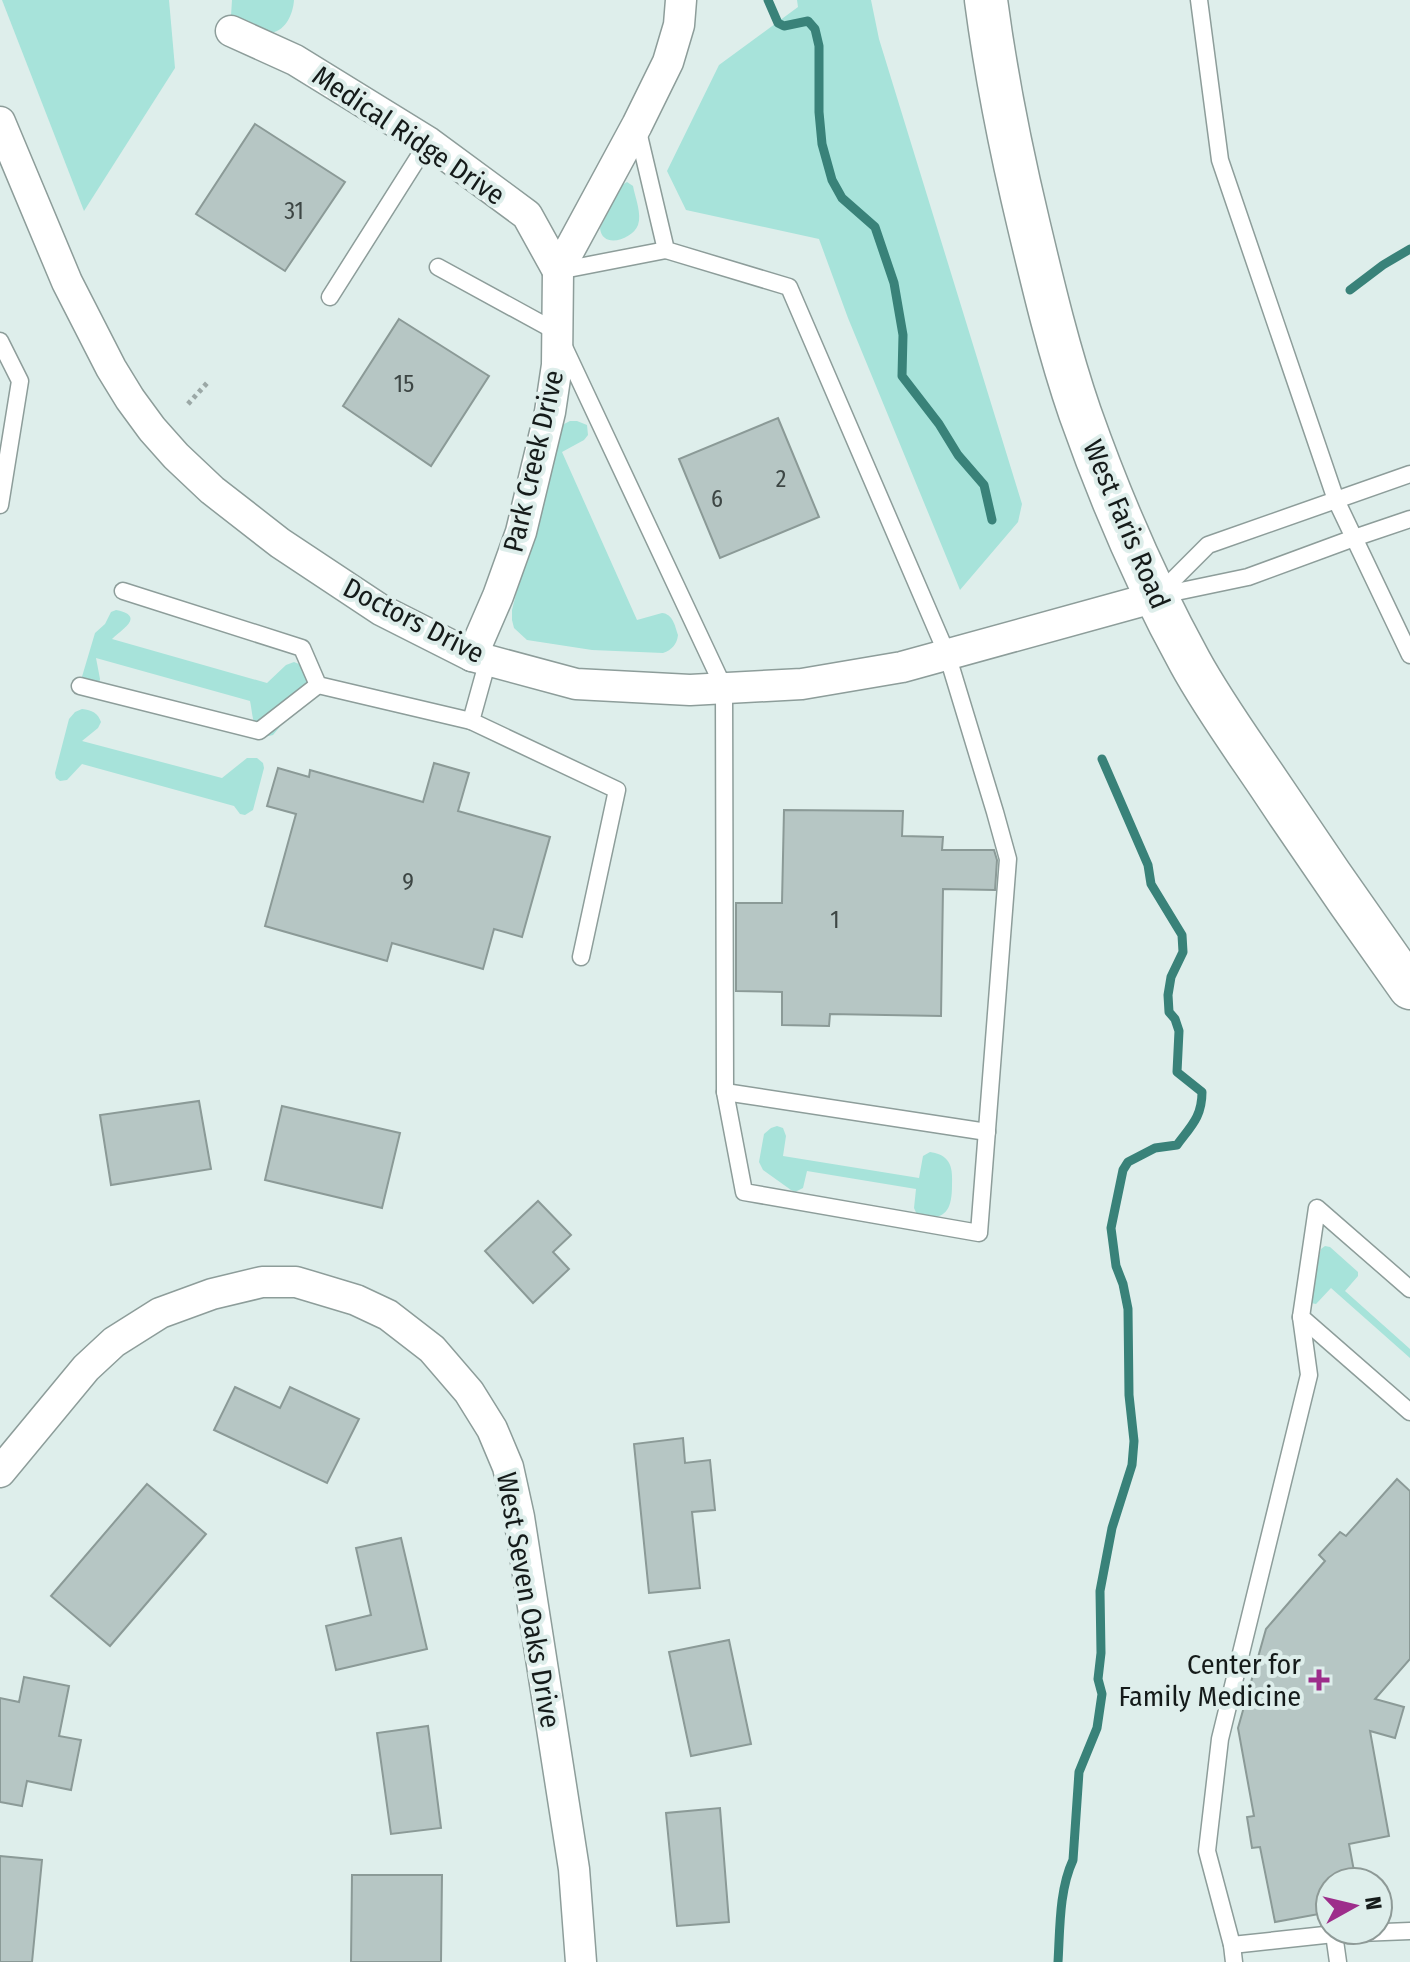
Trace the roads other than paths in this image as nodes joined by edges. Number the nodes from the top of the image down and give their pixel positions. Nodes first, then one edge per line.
1 (681, 0) edge
2 (986, 0) edge
3 (1199, 0) edge
4 (231, 31) dead end
5 (0, 122) edge
6 (637, 125) junction
7 (428, 142) junction
8 (666, 250) junction
9 (438, 267) dead end
10 (558, 271) junction
11 (330, 297) dead end
12 (557, 332) junction
13 (0, 341) edge
14 (1410, 474) edge
15 (1336, 500) junction
16 (0, 505) edge
17 (1410, 519) edge
18 (1354, 538) junction
19 (123, 591) dead end
20 (1156, 597) junction
21 (947, 654) junction
22 (1410, 655) edge
23 (480, 658) junction
24 (318, 685) junction
25 (80, 686) dead end
26 (724, 688) junction
27 (471, 721) junction
28 (581, 957) dead end
29 (1410, 988) edge
30 (725, 1092) junction
31 (987, 1132) junction
32 (1410, 1289) edge
33 (1301, 1317) junction
34 (1410, 1412) edge
35 (0, 1472) edge
36 (1314, 1938) edge
37 (1233, 1954) edge
38 (581, 1962) edge

1 - 6 street, Park Creek Drive
2 - 20 main road, West Faris Road
3 - 15 lane
4 - 7 street, Medical Ridge Drive
5 - 23 street, Doctors Drive
6 - 8 lane
6 - 10 street, Park Creek Drive
7 - 10 street, Medical Ridge Drive
7 - 11 lane
8 - 10 lane
8 - 21 lane
9 - 12 lane
10 - 12 street, Park Creek Drive
12 - 23 street, Park Creek Drive
12 - 26 lane
13 - 16 lane
14 - 15 lane
15 - 18 lane
15 - 20 lane
17 - 18 lane
18 - 20 lane
18 - 22 lane
19 - 24 lane
20 - 21 street, Doctors Drive
20 - 29 main road, West Faris Road
21 - 26 street, Doctors Drive
21 - 31 lane
23 - 26 street, Doctors Drive
23 - 27 lane
24 - 25 lane
24 - 27 lane
26 - 30 lane
27 - 28 lane
30 - 31 lane
30 - 31 lane
32 - 33 lane
33 - 34 lane
33 - 37 lane
35 - 38 street, West Seven Oaks Drive
36 - 37 lane

